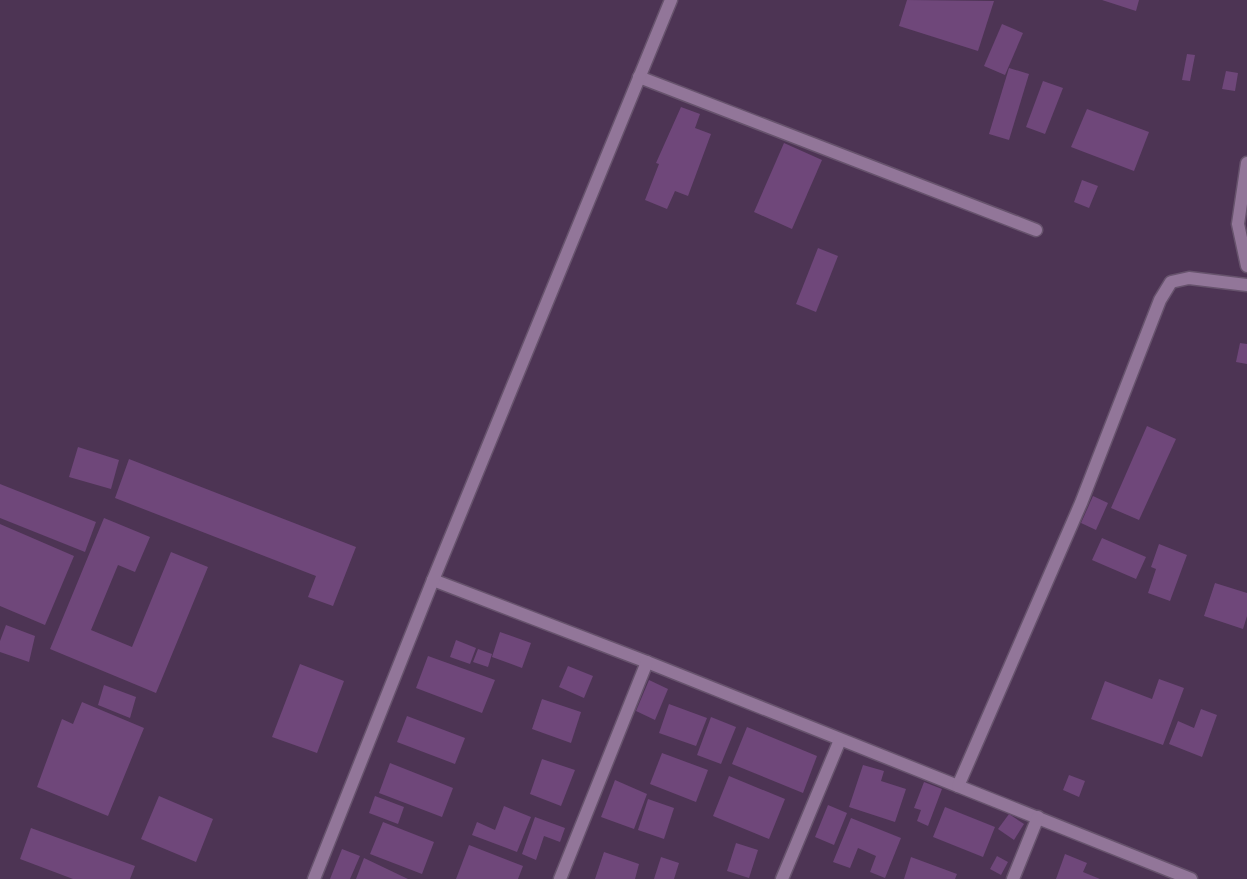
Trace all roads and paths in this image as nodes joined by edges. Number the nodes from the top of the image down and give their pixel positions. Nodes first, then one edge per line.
1 (672, 0) edge
2 (639, 77) junction
3 (1247, 163) edge
4 (1036, 230) dead end
5 (1247, 266) edge
6 (1247, 285) edge
7 (433, 580) junction
8 (647, 662) junction
9 (840, 740) junction
10 (958, 786) junction
11 (1038, 817) junction
12 (314, 879) edge
13 (560, 879) edge
14 (782, 879) edge
15 (1013, 879) edge
16 (1191, 879) edge

1 - 2 street
2 - 4 street
2 - 7 street
3 - 5 street
6 - 10 street
7 - 8 street
7 - 12 street
8 - 9 street
8 - 13 street
9 - 10 street
9 - 14 street
10 - 11 street
11 - 15 street
11 - 16 street

